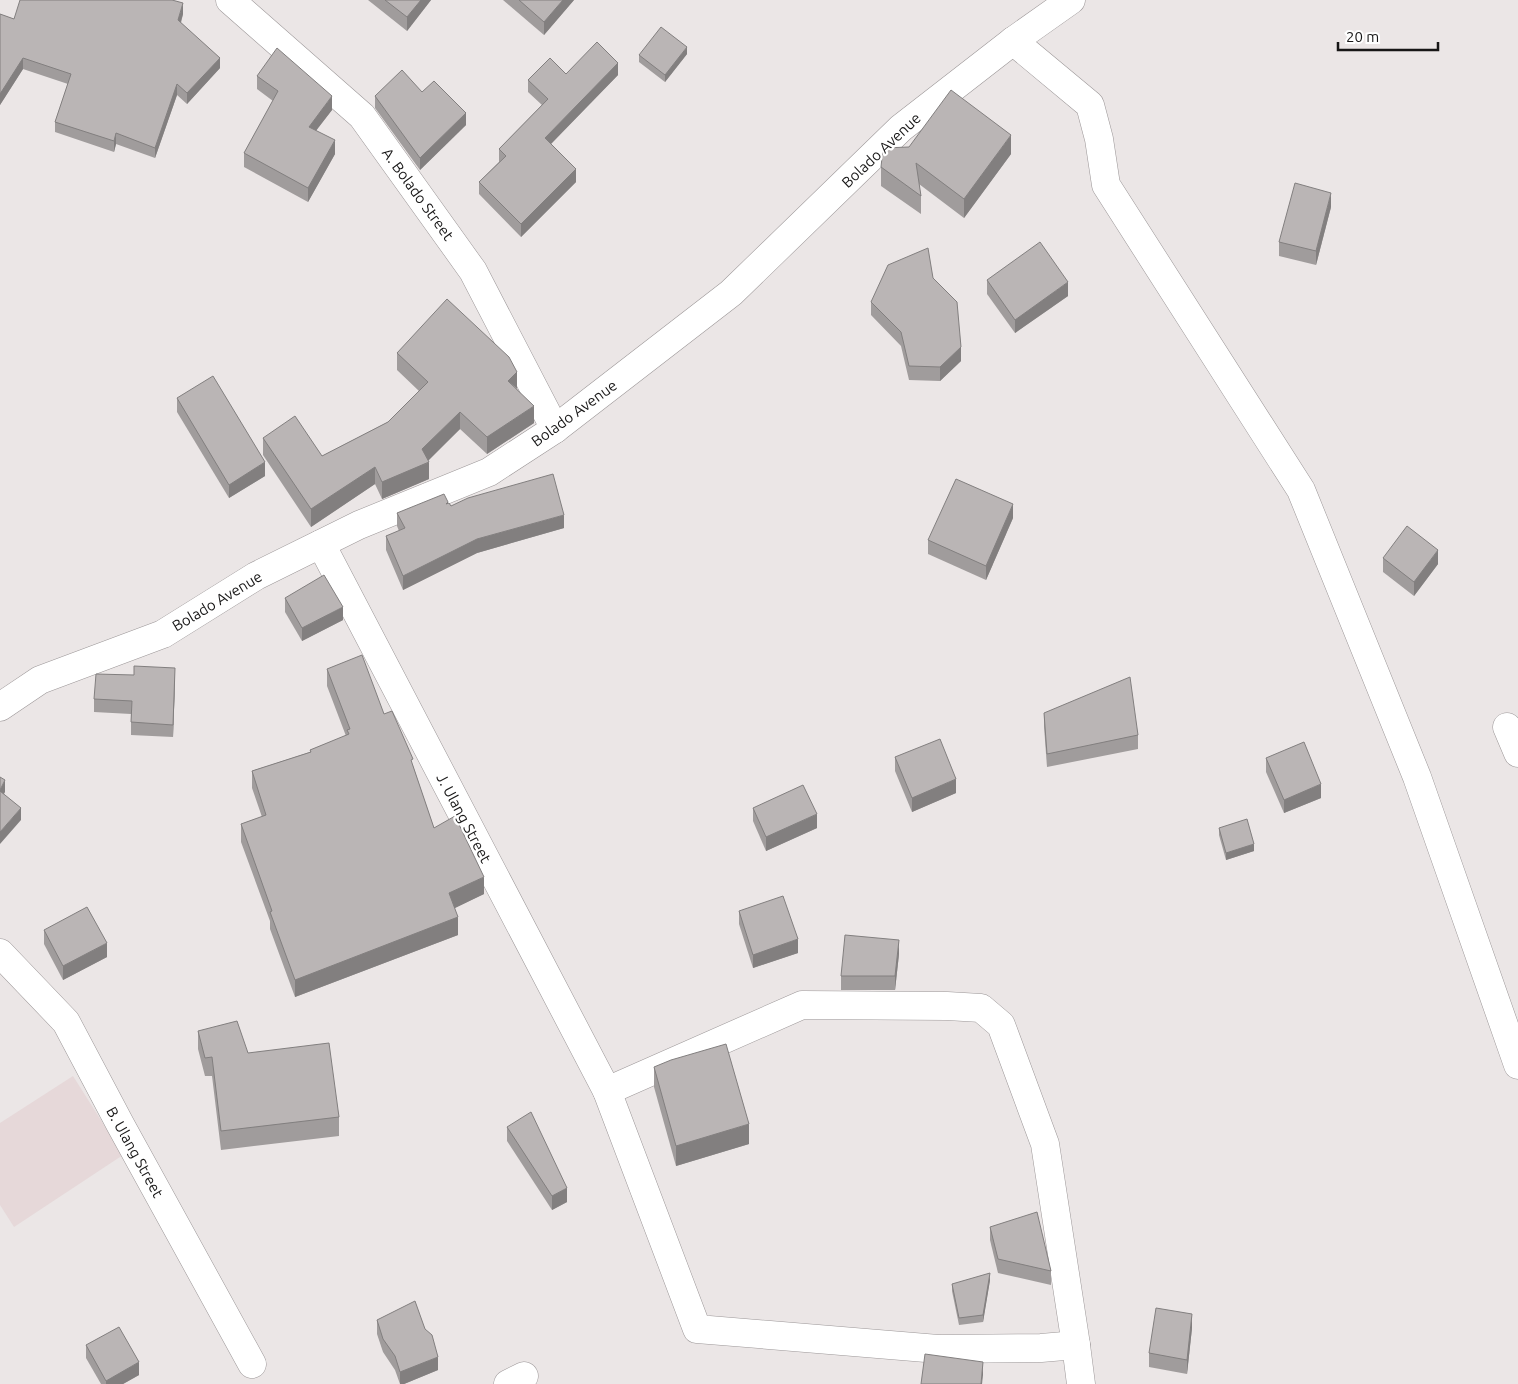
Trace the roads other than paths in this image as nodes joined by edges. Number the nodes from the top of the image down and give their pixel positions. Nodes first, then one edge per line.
1 (230, 0) edge
2 (1071, 0) edge
3 (1013, 41) junction
4 (555, 429) junction
5 (321, 544) junction
6 (0, 707) edge
7 (1507, 727) dead end
8 (1518, 754) edge
9 (0, 953) edge
10 (1518, 1065) edge
11 (607, 1091) junction
12 (1076, 1345) junction
13 (252, 1364) dead end
14 (1081, 1384) edge

1 - 4 street, A. Bolado Street
2 - 3 street, Bolado Avenue
3 - 4 street, Bolado Avenue
3 - 10 street
4 - 5 street, Bolado Avenue
5 - 6 street, Bolado Avenue
5 - 11 street, J. Ulang Street
7 - 8 street
9 - 13 street, B. Ulang Street
11 - 12 street, J. Ulang Street
11 - 12 street
12 - 14 street

